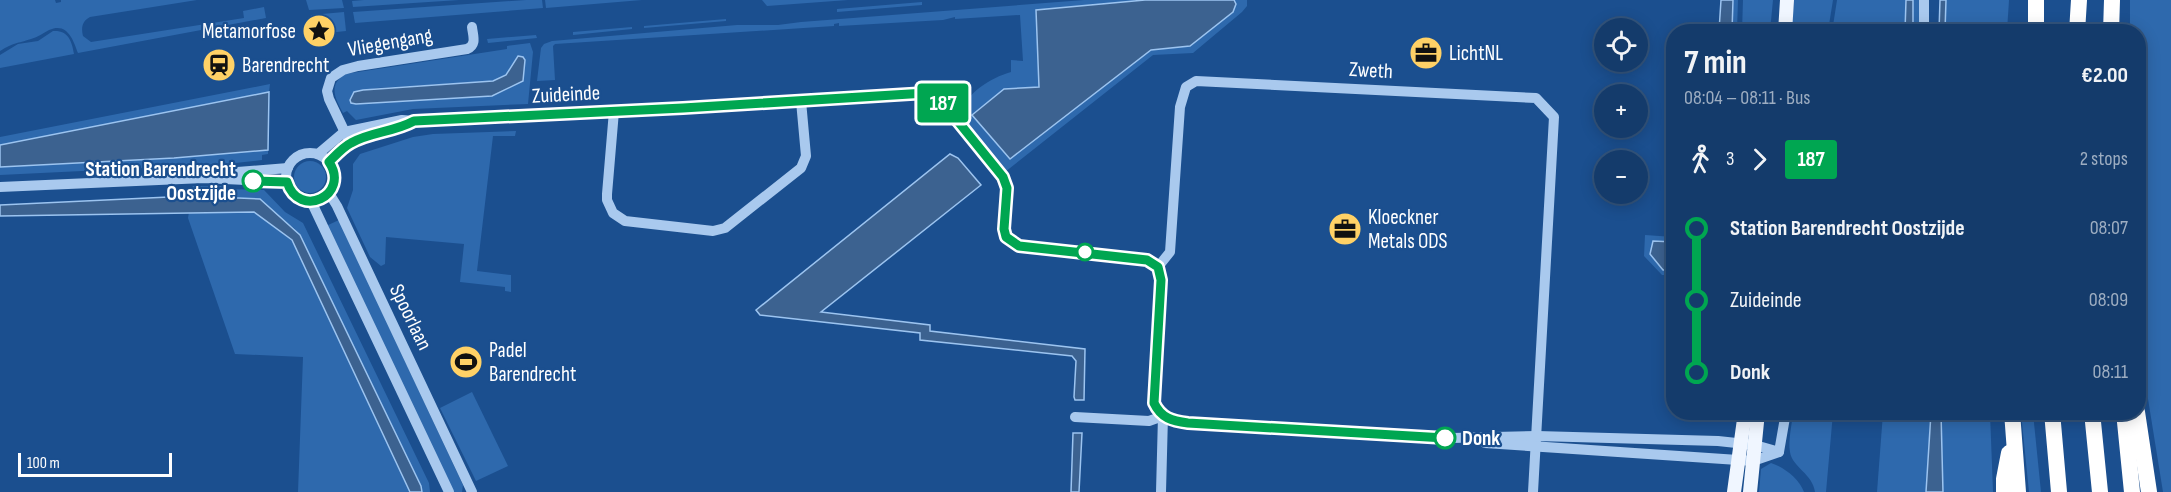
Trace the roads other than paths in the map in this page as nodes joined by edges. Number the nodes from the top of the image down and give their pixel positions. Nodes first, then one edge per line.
1 (1787, 0) edge
2 (1924, 0) edge
3 (2036, 0) edge
4 (2079, 0) edge
5 (2112, 0) edge
6 (1786, 24) edge
7 (1923, 24) edge
8 (2035, 24) edge
9 (2078, 24) edge
10 (2111, 24) edge
11 (472, 27) dead end
12 (801, 100) junction
13 (614, 111) junction
14 (414, 121) junction
15 (344, 132) junction
16 (350, 143) junction
17 (318, 154) junction
18 (329, 162) junction
19 (288, 168) junction
20 (204, 178) junction
21 (287, 182) junction
22 (0, 188) edge
23 (329, 193) junction
24 (311, 201) junction
25 (1158, 267) junction
26 (1163, 416) junction
27 (1075, 417) dead end
28 (1744, 420) edge
29 (1757, 420) edge
30 (1785, 420) edge
31 (2012, 420) edge
32 (2053, 420) edge
33 (2093, 420) edge
34 (2125, 420) edge
35 (2138, 420) edge
36 (2013, 431) junction
37 (1536, 436) junction
38 (1452, 438) junction
39 (1740, 443) junction
40 (1755, 445) junction
41 (1535, 448) junction
42 (1779, 452) junction
43 (1738, 460) junction
44 (1753, 461) junction
45 (449, 492) edge
46 (472, 492) edge
47 (1161, 492) edge
48 (1533, 492) edge
49 (1734, 492) edge
50 (1750, 492) edge
51 (2004, 492) edge
52 (2018, 492) edge
53 (2059, 492) edge
54 (2100, 492) edge
55 (2132, 492) edge
56 (2149, 492) edge

1 - 6 main road
2 - 7 street
3 - 8 highway
4 - 9 highway
5 - 10 highway
11 - 15 street, Vliegengang
12 - 13 street, Zuideinde
12 - 13 street, Zuideinde
12 - 25 street, Zuideinde
13 - 14 street, Zuideinde
14 - 15 street, Zuideinde
14 - 16 street
15 - 16 street, Vliegengang
15 - 17 street
16 - 18 street
17 - 18 street
17 - 19 street
18 - 23 street
19 - 20 street
19 - 21 street
20 - 21 street
20 - 22 street
21 - 24 street
23 - 24 street
23 - 46 street, Spoorlaan
24 - 45 street, Spoorlaan
25 - 26 street
25 - 37 street, Zweth
26 - 27 street
26 - 38 street
26 - 47 street
28 - 39 main road
29 - 40 main road
30 - 42 street
31 - 36 highway
32 - 53 highway
33 - 54 highway
34 - 55 highway
35 - 56 highway
36 - 51 highway
36 - 52 highway
37 - 38 street
37 - 39 street
37 - 41 street, Zweth
38 - 41 street
39 - 40 street
39 - 43 main road
40 - 42 street
40 - 44 main road
41 - 43 street
41 - 48 street, Zweth
42 - 44 street
43 - 44 street
43 - 49 main road
44 - 50 main road

